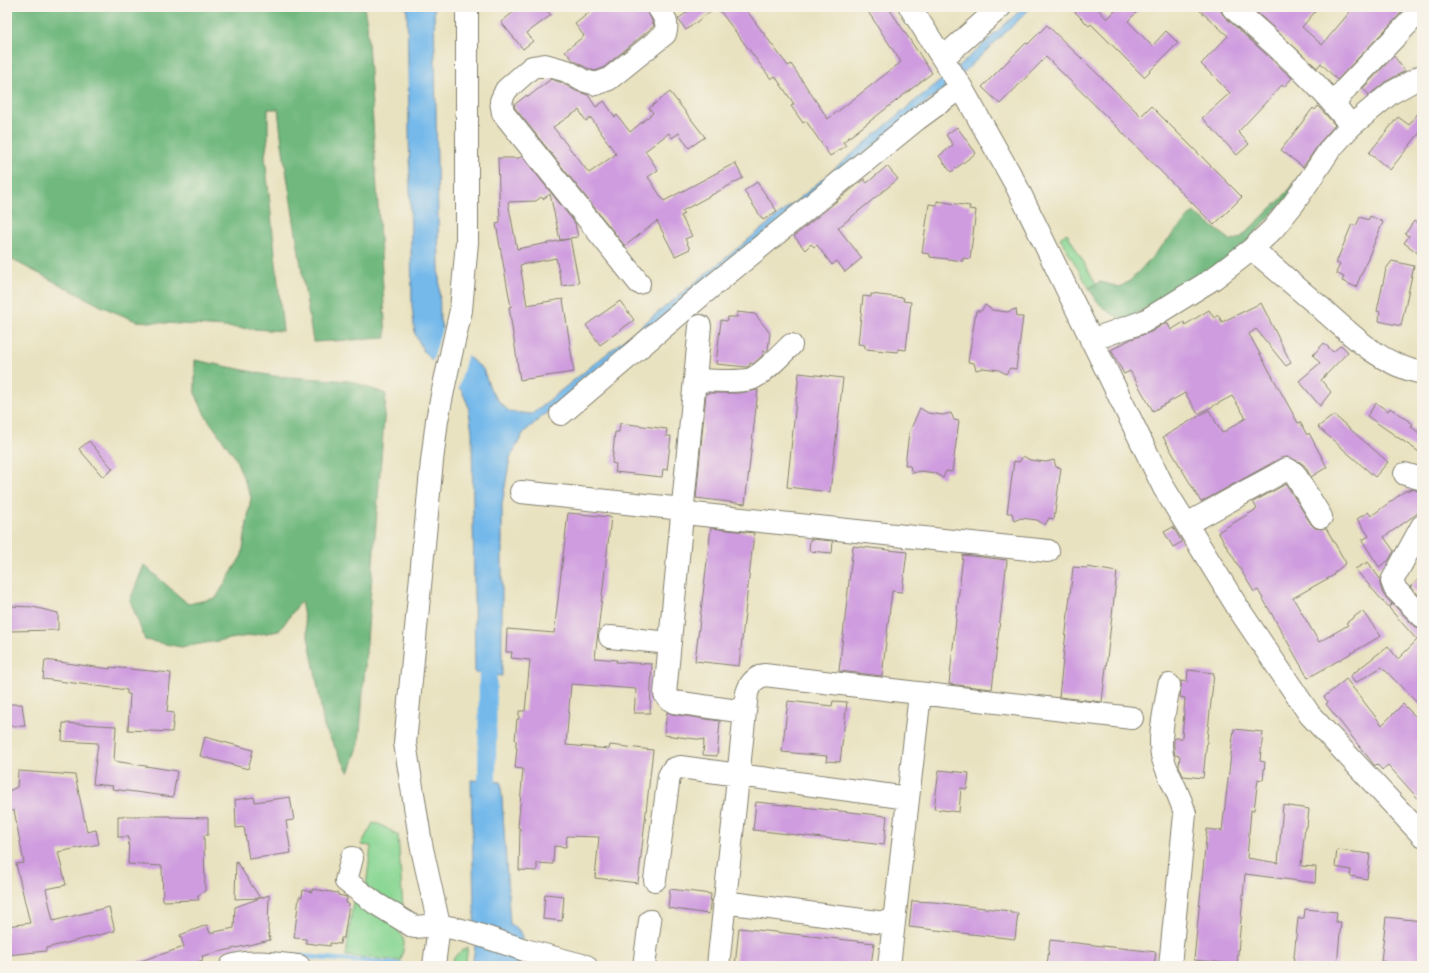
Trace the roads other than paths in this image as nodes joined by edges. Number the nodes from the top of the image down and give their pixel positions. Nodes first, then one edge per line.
1 (467, 7) edge
2 (658, 7) edge
3 (910, 7) edge
4 (1000, 7) edge
5 (1234, 7) edge
6 (1422, 9) edge
7 (953, 74) junction
8 (1422, 76) edge
9 (1334, 104) junction
10 (1351, 126) junction
11 (1252, 249) junction
12 (639, 283) dead end
13 (700, 326) dead end
14 (1091, 340) junction
15 (791, 345) dead end
16 (1422, 373) edge
17 (695, 380) junction
18 (561, 414) dead end
19 (520, 492) dead end
20 (683, 509) junction
21 (1321, 516) dead end
22 (1187, 524) junction
23 (1422, 526) edge
24 (1048, 551) dead end
25 (1422, 616) edge
26 (610, 636) dead end
27 (670, 643) junction
28 (1169, 685) dead end
29 (920, 694) junction
30 (745, 712) junction
31 (1132, 718) dead end
32 (738, 776) junction
33 (908, 798) junction
34 (1422, 835) edge
35 (352, 858) dead end
36 (655, 880) dead end
37 (724, 902) junction
38 (650, 921) dead end
39 (893, 924) junction
40 (440, 925) junction
41 (230, 966) edge
42 (299, 966) edge
43 (434, 966) edge
44 (586, 966) edge
45 (644, 966) edge
46 (718, 966) edge
47 (889, 966) edge
48 (1170, 966) edge

1 - 40 street
2 - 12 street
3 - 7 street
4 - 7 street
5 - 9 street
6 - 9 street
7 - 14 street
7 - 18 street
8 - 10 street
9 - 10 street
10 - 11 street
11 - 14 street
11 - 16 street
13 - 17 street
14 - 22 street
15 - 17 street
17 - 20 street
19 - 20 street
20 - 24 street
20 - 27 street
21 - 22 street
22 - 34 street
23 - 25 street
26 - 27 street
27 - 30 street
28 - 48 street
29 - 30 street
29 - 31 street
29 - 33 street
30 - 32 street
32 - 33 street
32 - 36 street
32 - 37 street
33 - 39 street
35 - 40 street
37 - 39 street
37 - 46 street
38 - 45 street
39 - 47 street
40 - 43 street
40 - 44 street
41 - 42 street

